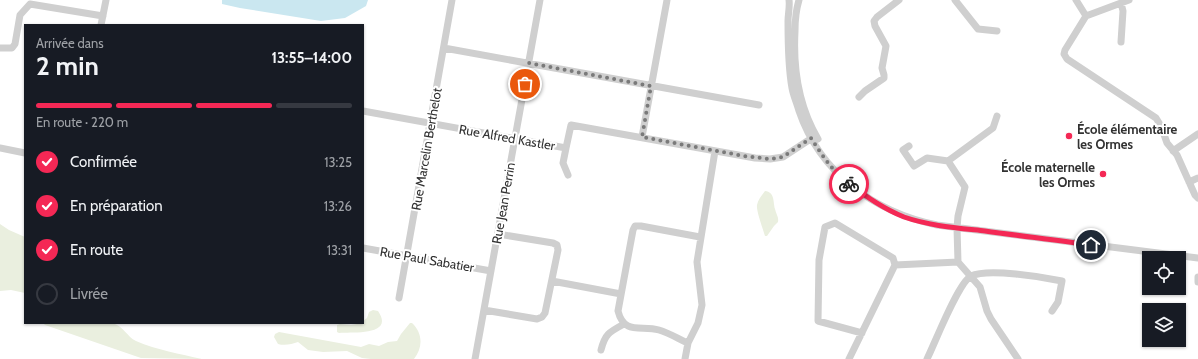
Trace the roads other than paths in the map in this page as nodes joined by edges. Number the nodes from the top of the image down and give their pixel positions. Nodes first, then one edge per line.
1 (106, 0) edge
2 (452, 0) edge
3 (540, 0) edge
4 (667, 0) edge
5 (789, 0) edge
6 (799, 0) edge
7 (899, 0) edge
8 (955, 0) edge
9 (1076, 0) edge
10 (1129, 0) edge
11 (39, 3) edge
12 (1121, 3) junction
13 (103, 16) junction
14 (1086, 16) junction
15 (101, 24) edge
16 (997, 31) dead end
17 (1121, 42) dead end
18 (0, 48) edge
19 (444, 48) junction
20 (529, 63) junction
21 (651, 86) junction
22 (859, 97) dead end
23 (759, 105) dead end
24 (364, 111) edge
25 (997, 116) dead end
26 (430, 124) junction
27 (1198, 134) edge
28 (642, 137) junction
29 (813, 137) junction
30 (514, 139) junction
31 (909, 146) dead end
32 (0, 148) edge
33 (566, 148) junction
34 (715, 151) junction
35 (1173, 151) junction
36 (24, 153) edge
37 (948, 161) junction
38 (568, 175) dead end
39 (1198, 178) edge
40 (1189, 182) junction
41 (1198, 198) edge
42 (956, 228) junction
43 (498, 234) junction
44 (700, 237) junction
45 (364, 248) edge
46 (407, 255) junction
47 (1198, 258) edge
48 (958, 262) junction
49 (896, 265) junction
50 (491, 271) junction
51 (970, 276) junction
52 (1198, 277) edge
53 (552, 281) junction
54 (1198, 282) edge
55 (620, 294) junction
56 (399, 298) dead end
57 (484, 310) junction
58 (1052, 311) dead end
59 (624, 324) junction
60 (862, 333) junction
61 (688, 343) junction
62 (602, 350) dead end
63 (475, 359) edge
64 (685, 359) edge
65 (849, 359) edge
66 (927, 359) edge
67 (1018, 359) edge

1 - 13 street
2 - 19 street, Rue Marcelin Berthelot
3 - 20 street, Rue Jean Perrin
4 - 21 street
5 - 29 street
6 - 29 street
7 - 22 street
8 - 16 street
9 - 14 street
10 - 12 street
11 - 13 street
11 - 18 street
12 - 14 street
12 - 17 street
13 - 15 street
14 - 35 street
19 - 20 street
19 - 26 street, Rue Marcelin Berthelot
20 - 21 street
20 - 30 street, Rue Jean Perrin
21 - 23 street
21 - 28 street
24 - 26 street, Rue Alfred Kastler
25 - 37 street
26 - 30 street, Rue Alfred Kastler
26 - 46 street, Rue Marcelin Berthelot
27 - 35 street
28 - 33 street, Rue Alfred Kastler
28 - 34 street, Rue Alfred Kastler
29 - 34 street, Rue Alfred Kastler
29 - 42 street
30 - 33 street, Rue Alfred Kastler
30 - 43 street, Rue Jean Perrin
31 - 37 street
32 - 36 street
33 - 38 street
34 - 44 street
35 - 40 street
37 - 42 street
39 - 40 street
40 - 41 street
42 - 47 street
42 - 48 street
43 - 50 street, Rue Jean Perrin
43 - 53 street
44 - 55 street
44 - 61 street
45 - 46 street, Rue Paul Sabatier
46 - 50 street, Rue Paul Sabatier
46 - 56 street, Rue Marcelin Berthelot
48 - 49 street
48 - 51 street
49 - 60 street
49 - 60 street
50 - 57 street, Rue Jean Perrin
51 - 58 street
51 - 66 street
51 - 67 street
52 - 54 street
53 - 55 street
53 - 57 street
55 - 59 street
57 - 63 street, Rue Jean Perrin
59 - 61 street
59 - 62 street
60 - 65 street
61 - 64 street

